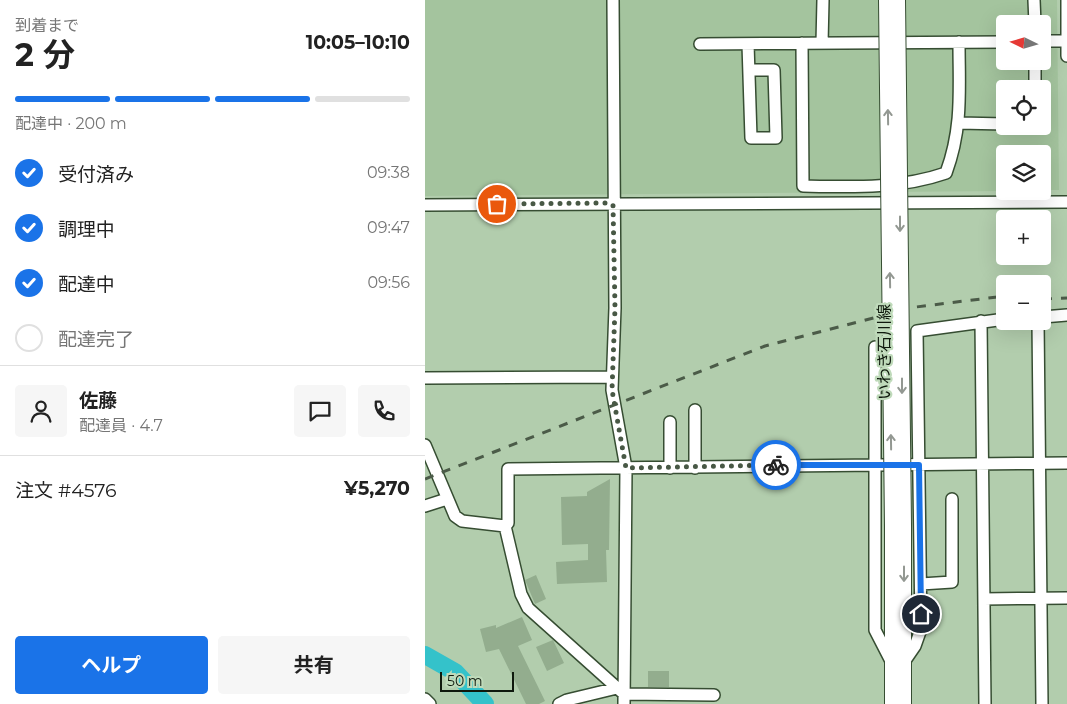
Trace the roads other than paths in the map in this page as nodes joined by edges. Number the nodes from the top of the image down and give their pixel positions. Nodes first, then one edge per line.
1 (613, 0) edge
2 (823, 0) edge
3 (886, 0) edge
4 (898, 0) edge
5 (1034, 0) edge
6 (1067, 0) edge
7 (1035, 15) edge
8 (1051, 41) edge
9 (1067, 41) edge
10 (959, 42) junction
11 (996, 42) edge
12 (802, 43) junction
13 (823, 43) junction
14 (700, 44) dead end
15 (747, 44) junction
16 (1067, 56) edge
17 (749, 70) junction
18 (959, 123) junction
19 (996, 124) edge
20 (1067, 202) edge
21 (425, 205) edge
22 (613, 205) junction
23 (1067, 315) edge
24 (1051, 316) edge
25 (996, 320) edge
26 (981, 321) junction
27 (1038, 330) edge
28 (875, 347) dead end
29 (612, 377) junction
30 (425, 378) edge
31 (695, 410) dead end
32 (670, 422) dead end
33 (425, 445) edge
34 (1067, 463) edge
35 (983, 464) junction
36 (1039, 464) junction
37 (877, 465) junction
38 (919, 465) junction
39 (626, 468) junction
40 (670, 468) junction
41 (695, 468) junction
42 (447, 499) junction
43 (952, 499) dead end
44 (425, 506) edge
45 (505, 526) junction
46 (898, 526) junction
47 (921, 584) junction
48 (1041, 598) junction
49 (1067, 598) edge
50 (984, 599) junction
51 (898, 663) junction
52 (621, 695) edge
53 (714, 695) dead end
54 (425, 700) edge
55 (430, 704) edge
56 (559, 704) edge
57 (892, 704) edge
58 (905, 704) edge
59 (985, 704) edge
60 (1042, 704) edge

1 - 22 street
2 - 13 street
46 -> 3 main road, いわき石川線, bridge
4 -> 46 main road, いわき石川線, bridge
5 - 7 street
6 - 9 street
8 - 9 street
9 - 16 street
10 - 11 street
10 - 13 street
10 - 18 street
12 - 13 street
12 - 15 street
12 - 18 street
14 - 15 street
15 - 17 street
17 - 17 street
18 - 19 street
20 - 22 street
21 - 22 street
22 - 29 street
23 - 24 street
25 - 26 street
26 - 35 street
26 - 38 street
27 - 36 street
28 - 37 street
29 - 30 street
29 - 39 street
31 - 41 street
32 - 40 street
33 - 42 street
34 - 36 street
35 - 36 street
35 - 38 street
35 - 50 street
36 - 48 street
37 - 38 street
37 - 41 street
37 - 51 street
38 - 47 street
39 - 40 street
39 - 45 street
39 - 52 street
40 - 41 street
42 - 44 street
42 - 45 street
43 - 47 street
45 - 52 street
46 - 51 main road, いわき石川線
47 - 51 street
48 - 49 street
48 - 50 street
48 - 60 street
50 - 59 street
51 - 57 main road, いわき石川線
51 - 58 main road, いわき石川線
52 - 53 street
52 - 56 street
54 - 55 street

